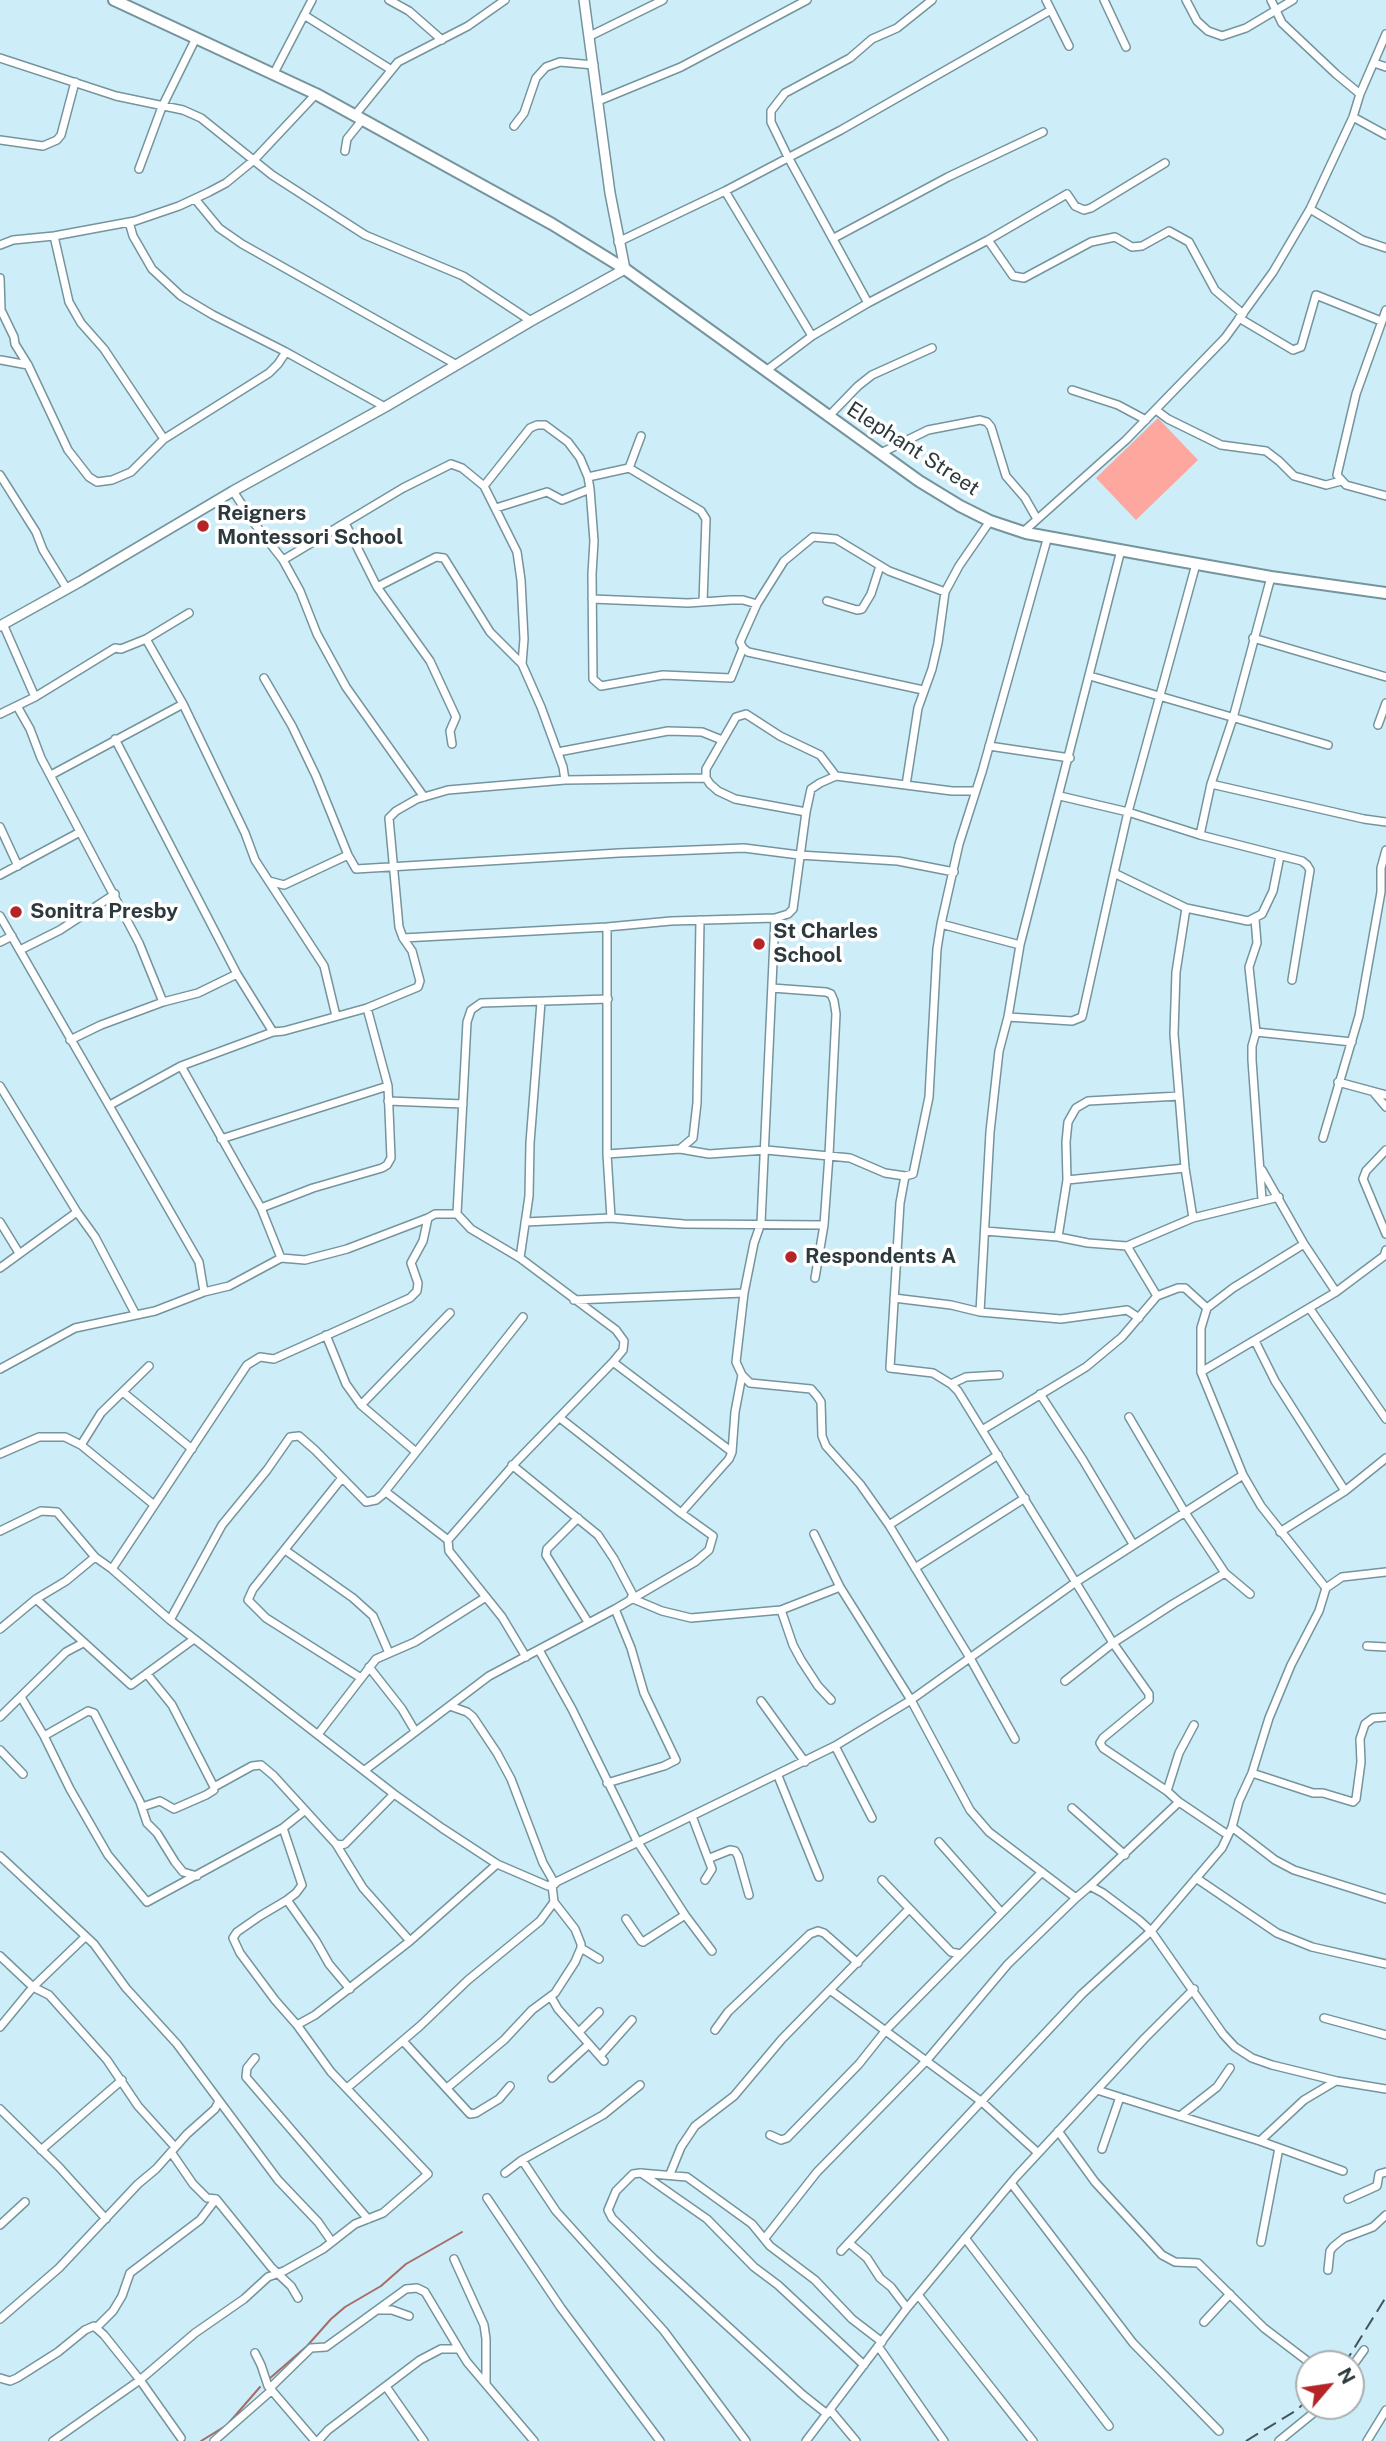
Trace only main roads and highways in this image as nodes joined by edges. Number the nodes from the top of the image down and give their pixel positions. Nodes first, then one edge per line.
1 (114, 0) edge
2 (1386, 593) edge

1 - 2 main road, Elephant Street

